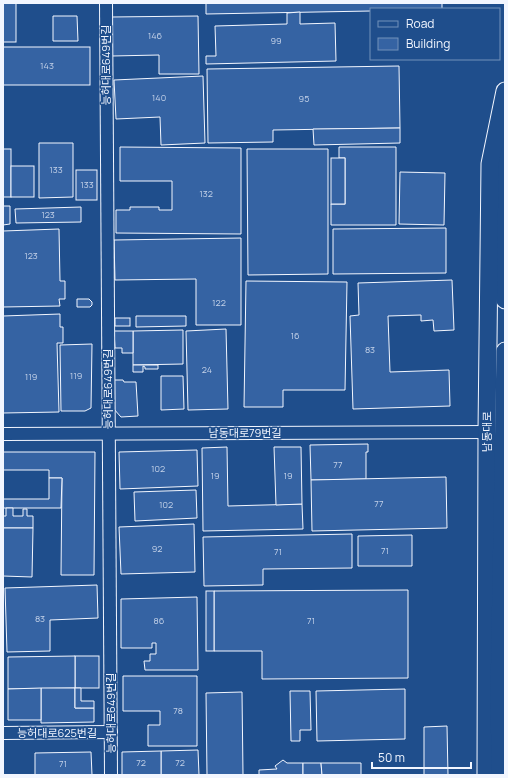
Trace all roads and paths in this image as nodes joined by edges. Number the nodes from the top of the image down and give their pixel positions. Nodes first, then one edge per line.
1 (106, 3) edge
2 (505, 91) edge
3 (505, 136) edge
4 (505, 300) edge
5 (505, 351) edge
6 (487, 432) junction
7 (3, 434) edge
8 (109, 434) junction
9 (111, 732) junction
10 (3, 733) edge
11 (500, 769) edge
12 (111, 775) edge
13 (486, 775) edge

1 - 8 street, 능허대로649번길
2 - 6 main road, 남동대로
3 - 4 main road
5 - 11 main road
6 - 8 street, 남동대로79번길
6 - 13 main road, 남동대로
7 - 8 street, 남동대로79번길
8 - 9 street, 능허대로649번길
9 - 10 street, 능허대로625번길
9 - 12 street, 능허대로649번길

